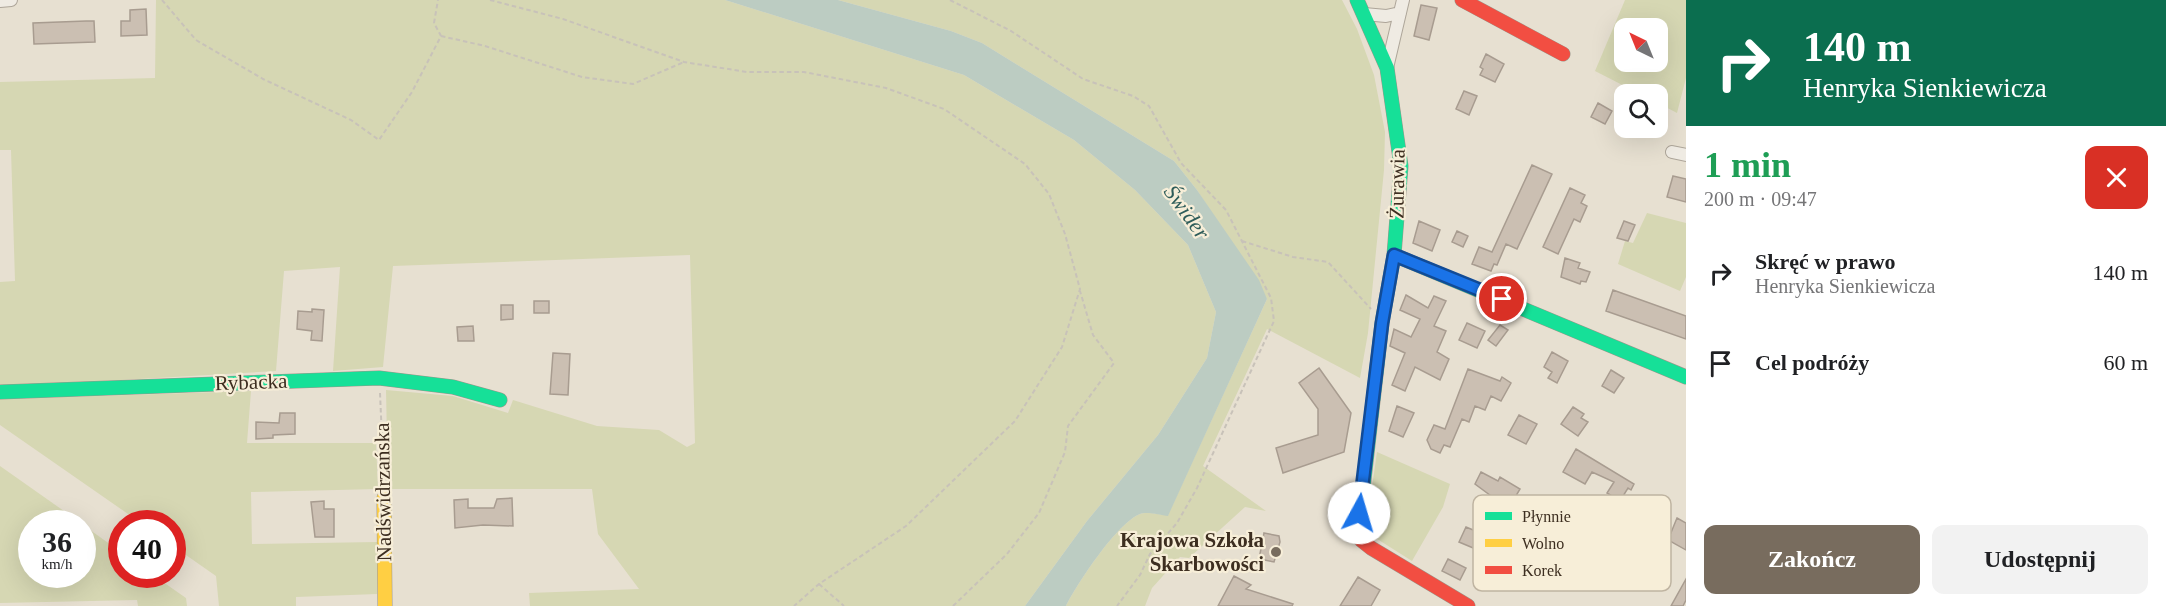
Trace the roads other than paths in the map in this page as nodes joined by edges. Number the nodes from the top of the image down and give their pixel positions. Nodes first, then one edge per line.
1 (11, 0) edge
2 (1357, 0) edge
3 (1403, 0) edge
4 (1462, 0) edge
5 (0, 1) edge
6 (1400, 13) junction
7 (1364, 14) junction
8 (1563, 54) dead end
9 (1387, 68) junction
10 (1672, 152) dead end
11 (1686, 155) edge
12 (1394, 255) junction
13 (1686, 377) edge
14 (0, 392) edge
15 (500, 400) dead end
16 (384, 498) road end
17 (384, 606) edge
18 (1468, 606) edge

1 - 5 street
2 - 7 street, Żurawia
3 - 6 street
4 - 8 street
6 - 7 street
6 - 9 street
7 - 9 street, Żurawia
9 - 12 street, Żurawia
10 - 11 street
12 - 13 street
12 - 18 street, Żurawia
14 - 15 street, Rybacka
16 - 17 street, Nadświdrzańska

